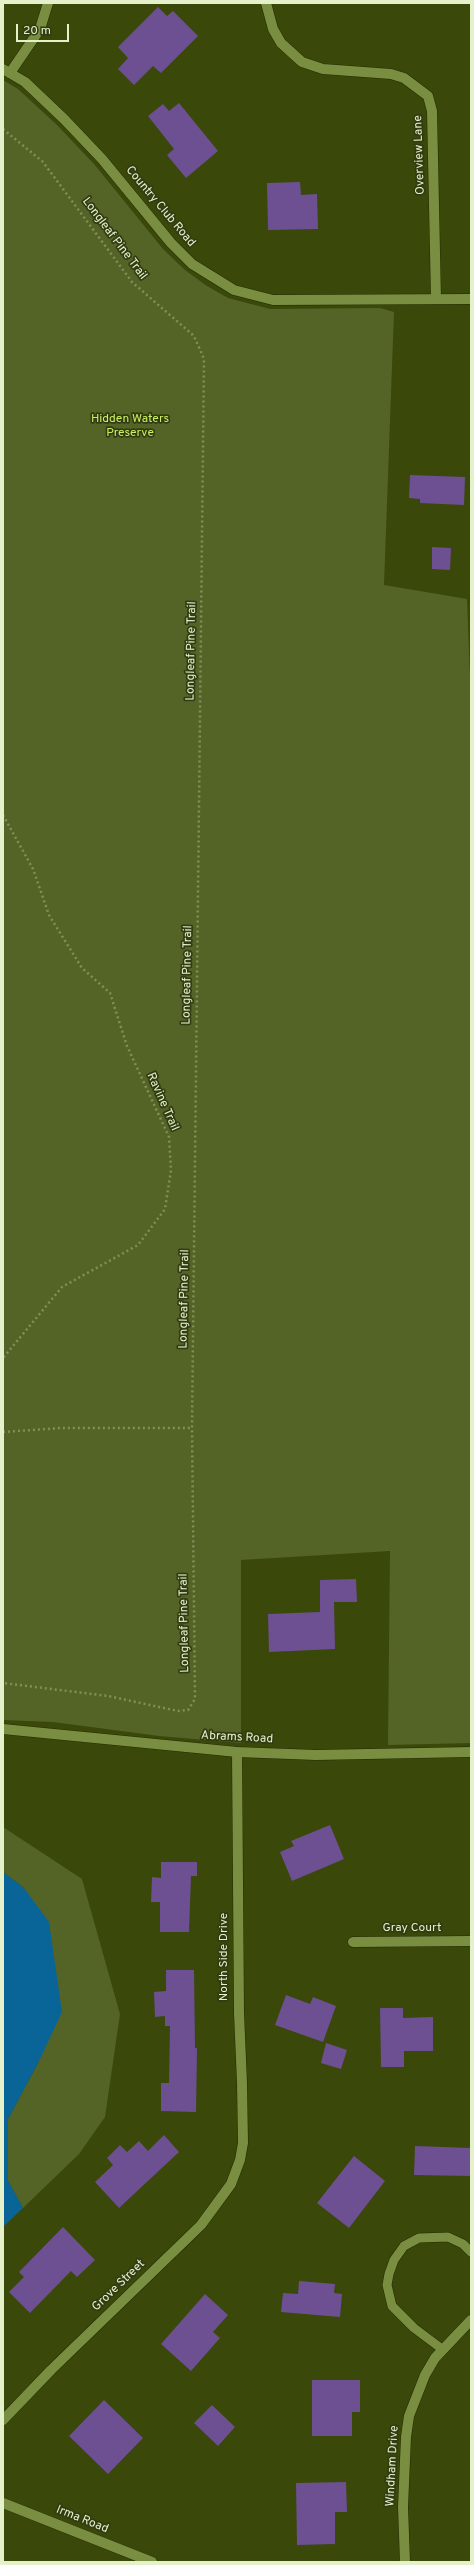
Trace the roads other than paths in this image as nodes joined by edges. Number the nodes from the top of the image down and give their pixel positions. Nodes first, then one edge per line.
1 (48, 3) edge
2 (266, 3) edge
3 (7, 71) edge
4 (436, 299) junction
5 (471, 299) edge
6 (3, 1729) edge
7 (237, 1752) junction
8 (471, 1752) edge
9 (471, 1941) edge
10 (353, 1942) dead end
11 (240, 2160) joint
12 (471, 2252) edge
13 (471, 2320) edge
14 (442, 2350) junction
15 (3, 2420) edge
16 (3, 2503) edge
17 (152, 2562) edge
18 (405, 2562) edge

1 - 3 street
2 - 4 street, Overview Lane
3 - 4 street, Country Club Road
4 - 5 street, Country Club Road
6 - 7 street, Abrams Road
7 - 8 street, Abrams Road
7 - 11 street, North Side Drive
9 - 10 street, Gray Court
11 - 15 street, Grove Street
12 - 14 lane
13 - 14 street, Windham Drive
14 - 18 street, Windham Drive
16 - 17 street, Irma Road

